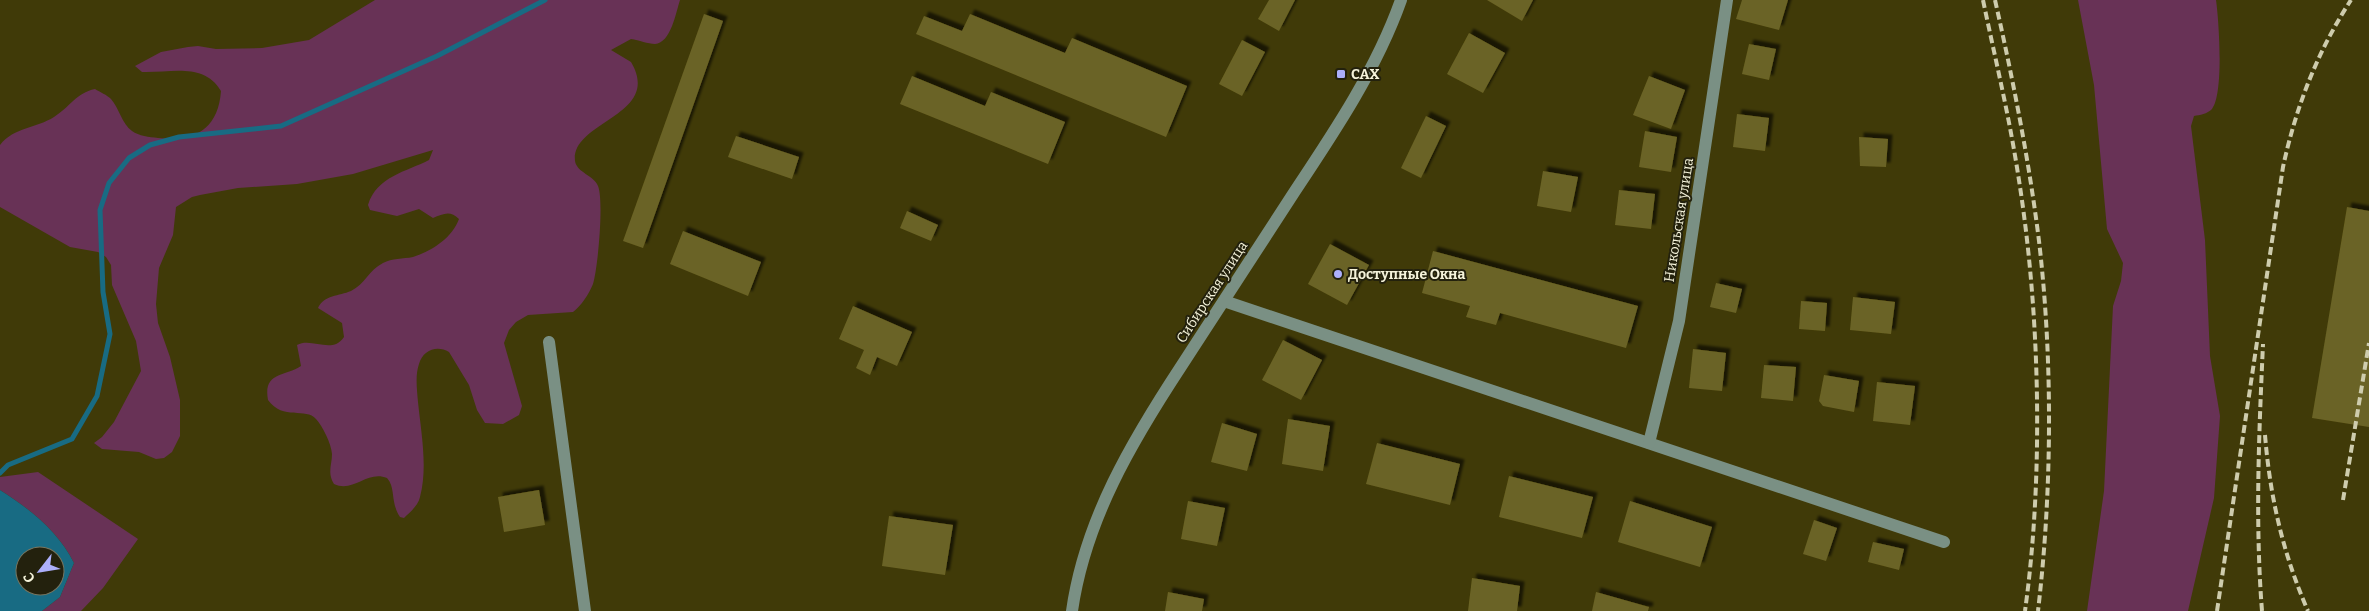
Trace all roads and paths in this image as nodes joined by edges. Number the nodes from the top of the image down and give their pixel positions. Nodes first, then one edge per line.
1 (1401, 0) edge
2 (1727, 0) edge
3 (1224, 301) junction
4 (549, 342) dead end
5 (1649, 443) junction
6 (1944, 542) dead end
7 (585, 611) edge
8 (1072, 611) edge

1 - 3 street, Сибирская улица
2 - 5 street, Никольская улица
3 - 5 street
3 - 8 street, Сибирская улица
4 - 7 street
5 - 6 street

